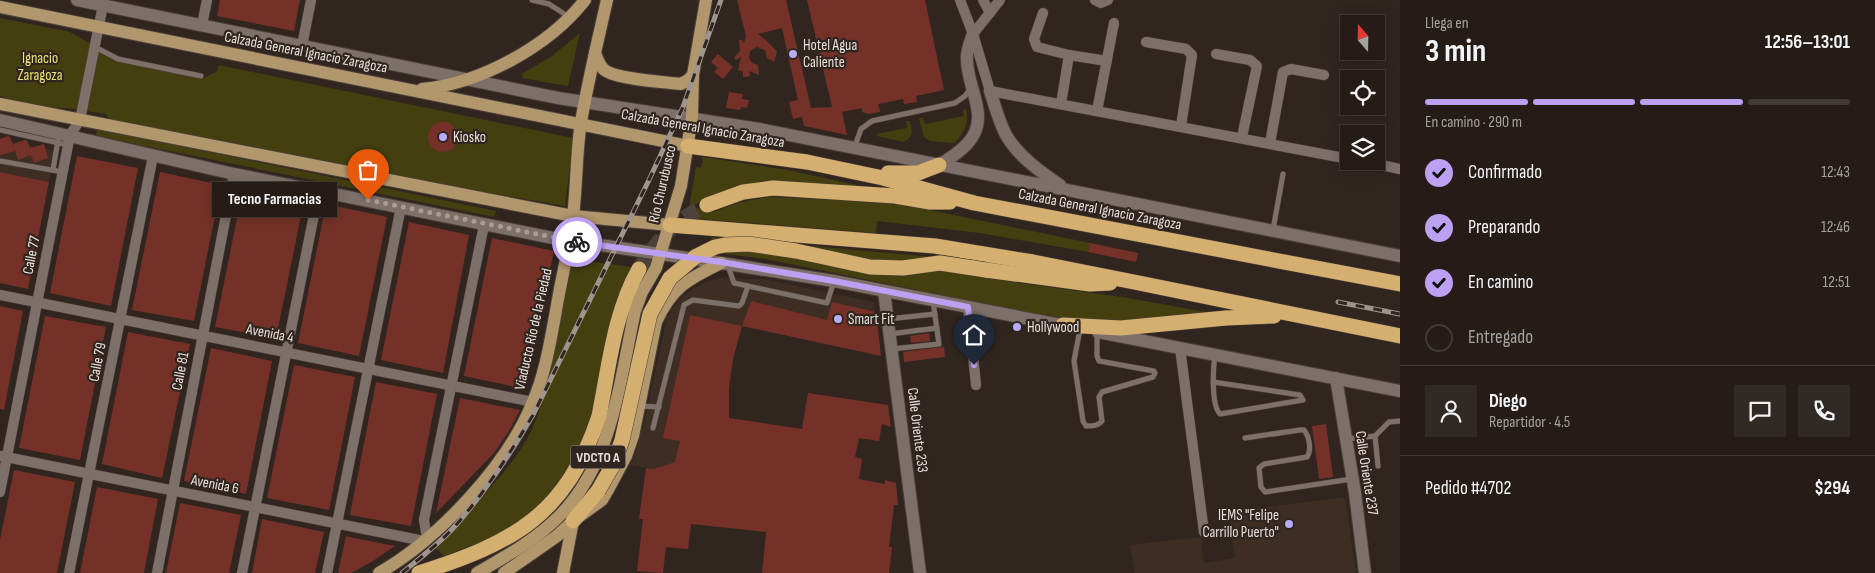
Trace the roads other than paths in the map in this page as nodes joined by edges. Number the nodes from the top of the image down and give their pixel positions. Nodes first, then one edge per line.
1 (77, 0) edge
2 (207, 0) edge
3 (311, 0) edge
4 (532, 0) edge
5 (585, 0) edge
6 (607, 0) edge
7 (706, 0) edge
8 (960, 0) edge
9 (983, 0) edge
10 (1000, 0) edge
11 (1095, 0) edge
12 (1108, 0) edge
13 (104, 2) edge
14 (0, 7) edge
15 (990, 13) junction
16 (1043, 13) dead end
17 (569, 17) junction
18 (1114, 23) dead end
19 (202, 25) junction
20 (99, 26) junction
21 (973, 34) junction
22 (1146, 42) dead end
23 (302, 46) junction
24 (95, 47) junction
25 (595, 54) junction
26 (1216, 54) dead end
27 (1069, 55) junction
28 (1107, 61) junction
29 (693, 75) junction
30 (1324, 75) dead end
31 (201, 76) dead end
32 (466, 80) junction
33 (972, 85) junction
34 (410, 90) junction
35 (990, 91) junction
36 (585, 102) junction
37 (0, 104) edge
38 (1062, 104) junction
39 (1097, 111) junction
40 (692, 117) junction
41 (0, 120) edge
42 (80, 120) junction
43 (581, 124) junction
44 (1181, 126) junction
45 (0, 130) edge
46 (1242, 137) junction
47 (64, 139) junction
48 (1270, 143) junction
49 (688, 146) junction
50 (855, 147) junction
51 (152, 156) junction
52 (1340, 156) edge
53 (0, 161) edge
54 (807, 162) junction
55 (940, 165) junction
56 (1385, 166) edge
57 (1400, 169) edge
58 (58, 171) junction
59 (234, 174) junction
60 (1283, 174) dead end
61 (319, 190) junction
62 (1068, 190) junction
63 (974, 202) junction
64 (707, 205) tunnel mouth
65 (401, 207) junction
66 (573, 216) junction
67 (484, 225) junction
68 (670, 225) junction
69 (1272, 230) junction
70 (569, 241) junction
71 (660, 255) junction
72 (1400, 256) edge
73 (724, 263) junction
74 (639, 269) tunnel mouth
75 (834, 281) junction
76 (1134, 282) junction
77 (1400, 284) edge
78 (748, 286) junction
79 (884, 291) junction
80 (0, 294) edge
81 (933, 300) junction
82 (37, 302) junction
83 (663, 306) junction
84 (968, 307) junction
85 (935, 314) junction
86 (1300, 315) junction
87 (120, 319) junction
88 (888, 319) junction
89 (1064, 325) junction
90 (937, 328) junction
91 (1080, 329) junction
92 (1097, 332) junction
93 (890, 334) junction
94 (203, 335) junction
95 (1400, 336) edge
96 (1180, 348) junction
97 (892, 349) junction
98 (286, 352) junction
99 (1215, 355) junction
100 (369, 369) junction
101 (1336, 378) junction
102 (1213, 382) junction
103 (976, 385) dead end
104 (451, 386) junction
105 (1400, 391) edge
106 (533, 402) junction
107 (639, 406) junction
108 (659, 407) junction
109 (1400, 420) edge
110 (653, 428) dead end
111 (1375, 436) junction
112 (1245, 438) dead end
113 (1346, 439) junction
114 (3, 457) edge
115 (1378, 466) dead end
116 (89, 474) junction
117 (1352, 479) junction
118 (172, 491) junction
119 (0, 492) edge
120 (254, 507) junction
121 (574, 521) junction
122 (337, 523) junction
123 (1204, 532) dead end
124 (425, 539) junction
125 (69, 573) edge
126 (157, 573) edge
127 (242, 573) edge
128 (327, 573) edge
129 (379, 573) edge
130 (419, 573) edge
131 (477, 573) edge
132 (504, 573) edge
133 (563, 573) edge
134 (920, 573) edge
135 (1365, 573) edge

1 - 13 main road, Calzada General Ignacio Zaragoza
2 - 19 street
3 - 23 street
4 - 17 lane
5 - 17 main road
6 - 25 main road
7 - 29 main road, Río Churubusco
8 - 21 street
9 - 15 street
10 - 15 street
11 - 12 street
13 - 19 main road, Calzada General Ignacio Zaragoza
13 - 20 street, Calle 77
14 - 20 main road, Calzada General Ignacio Zaragoza
15 - 21 street
16 - 27 street
17 - 32 main road
18 - 28 street
19 - 23 main road, Calzada General Ignacio Zaragoza
20 - 24 street, Calle 77
20 - 34 main road, Calzada General Ignacio Zaragoza
21 - 33 main road
21 - 35 street
22 - 44 street
23 - 32 main road, Calzada General Ignacio Zaragoza
24 - 31 lane
24 - 42 street, Calle 77
25 - 29 main road
25 - 36 main road
26 - 46 street
27 - 28 street
27 - 38 street
28 - 39 street
29 - 40 main road, Río Churubusco
30 - 48 street
32 - 34 main road
32 - 36 main road, Calzada General Ignacio Zaragoza
33 - 50 lane
33 - 55 main road
34 - 43 main road, Calzada General Ignacio Zaragoza
35 - 38 street
35 - 62 main road
36 - 40 main road, Calzada General Ignacio Zaragoza
36 - 43 main road
37 - 42 main road
38 - 39 street
39 - 44 street
40 - 49 main road, Río Churubusco
40 - 50 main road, Calzada General Ignacio Zaragoza
41 - 47 main road
42 - 47 street, Calle 77
42 - 66 main road
43 - 49 main road, Calzada General Ignacio Zaragoza
43 - 66 main road
44 - 46 street
45 - 47 lane
46 - 48 street
47 - 51 main road
47 - 58 street, Calle 77
48 - 52 street
49 - 54 highway, Calzada General Ignacio Zaragoza
49 - 68 main road, Río Churubusco
50 - 55 main road, Calzada General Ignacio Zaragoza
51 - 59 main road
51 - 87 street, Calle 79
53 - 58 lane
54 - 55 highway
54 - 63 highway, Calzada General Ignacio Zaragoza
55 - 62 main road, Calzada General Ignacio Zaragoza
56 - 57 street
58 - 82 street, Calle 77
59 - 61 main road
59 - 94 street, Calle 81
60 - 69 lane
61 - 65 main road
61 - 98 street
62 - 69 main road, Calzada General Ignacio Zaragoza
63 - 64 highway
63 - 77 highway, Calzada General Ignacio Zaragoza
65 - 67 main road
65 - 100 street
66 - 68 main road
66 - 70 main road
67 - 70 main road
67 - 104 street
68 - 71 main road, Río Churubusco
68 - 76 highway
69 - 72 main road, Calzada General Ignacio Zaragoza
70 - 71 main road
70 - 106 main road, Viaducto Río de la Piedad
71 - 73 main road
71 - 83 main road
71 - 131 main road, VDCTO A
73 - 75 main road
73 - 78 lane
73 - 83 main road
74 - 130 highway
75 - 78 lane
75 - 79 main road
76 - 86 highway
76 - 121 highway, bridge
78 - 108 lane
79 - 81 main road
79 - 88 main road, Calle Oriente 233
80 - 82 street, Avenida 4
81 - 84 main road
81 - 85 lane
82 - 87 street, Avenida 4
82 - 114 street, Calle 77
83 - 107 main road
84 - 89 main road
84 - 103 street
85 - 88 lane
85 - 90 lane
86 - 89 highway
86 - 95 highway
87 - 94 street, Avenida 4
87 - 116 street, Calle 79
88 - 93 main road, Calle Oriente 233
89 - 91 main road
90 - 93 lane
90 - 97 lane
91 - 92 main road
91 - 92 lane
92 - 96 main road
93 - 97 main road, Calle Oriente 233
94 - 98 street, Avenida 4
94 - 118 street, Calle 81
96 - 99 main road
96 - 123 street
97 - 134 main road, Calle Oriente 233
98 - 100 street, Avenida 4
98 - 120 street
99 - 101 main road
99 - 102 lane
100 - 104 street, Avenida 4
100 - 122 street
101 - 105 main road
101 - 113 main road, Calle Oriente 237
102 - 102 lane
104 - 106 street, Avenida 4
104 - 124 street
106 - 124 main road, Viaducto Río de la Piedad
107 - 108 lane
107 - 121 main road
108 - 110 lane
109 - 111 lane
111 - 113 lane
111 - 115 lane
112 - 117 lane
113 - 117 main road, Calle Oriente 237
114 - 116 street, Avenida 6
114 - 119 street, Calle 77
116 - 118 street, Avenida 6
116 - 125 street, Calle 79
117 - 135 main road, Calle Oriente 237
118 - 120 street, Avenida 6
118 - 126 street, Calle 81
120 - 122 street, Avenida 6
120 - 127 street
121 - 132 main road
121 - 133 main road
122 - 124 street, Avenida 6
122 - 128 street
124 - 129 main road, Viaducto Río de la Piedad

